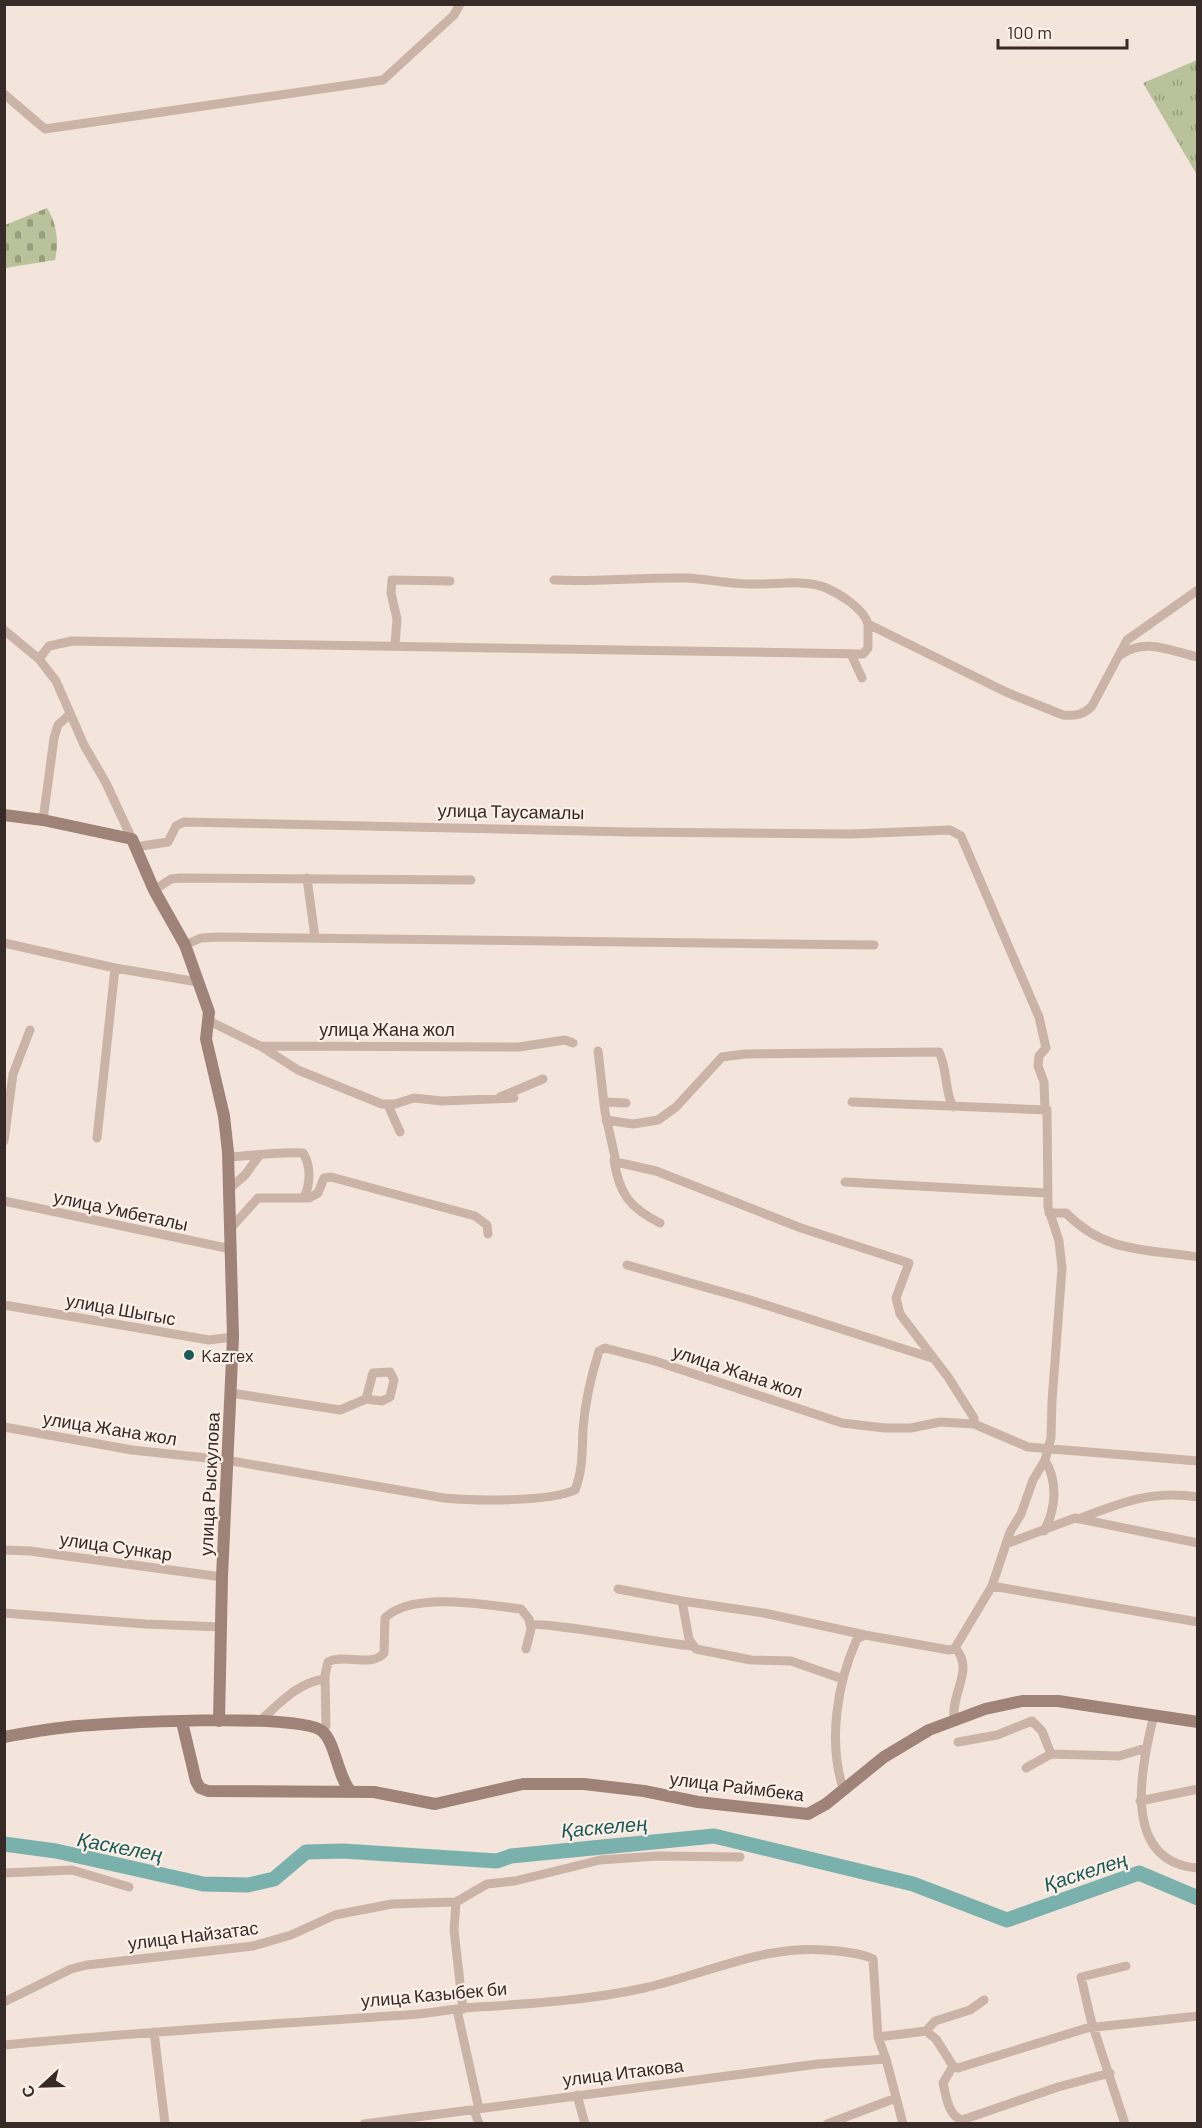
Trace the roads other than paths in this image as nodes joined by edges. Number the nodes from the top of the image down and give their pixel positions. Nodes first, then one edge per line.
1 (460, 4) edge
2 (4, 94) edge
3 (554, 580) dead end
4 (450, 581) dead end
5 (1197, 590) edge
6 (868, 624) junction
7 (4, 630) edge
8 (395, 645) junction
9 (851, 654) junction
10 (1118, 657) junction
11 (1197, 657) edge
12 (39, 659) junction
13 (862, 678) dead end
14 (70, 714) junction
15 (4, 815) edge
16 (44, 820) junction
17 (133, 843) junction
18 (307, 878) junction
19 (471, 880) dead end
20 (154, 890) junction
21 (315, 938) junction
22 (4, 943) edge
23 (185, 945) junction
24 (874, 945) dead end
25 (115, 968) junction
26 (198, 982) junction
27 (207, 1020) junction
28 (30, 1030) dead end
29 (573, 1043) dead end
30 (260, 1046) junction
31 (598, 1051) dead end
32 (543, 1079) dead end
33 (514, 1098) dead end
34 (496, 1100) junction
35 (604, 1102) junction
36 (852, 1102) dead end
37 (626, 1103) dead end
38 (392, 1107) junction
39 (954, 1107) junction
40 (1045, 1110) junction
41 (606, 1120) junction
42 (400, 1132) dead end
43 (97, 1138) dead end
44 (4, 1141) edge
45 (259, 1156) junction
46 (228, 1157) junction
47 (614, 1160) junction
48 (845, 1182) dead end
49 (229, 1189) junction
50 (1047, 1193) junction
51 (303, 1198) junction
52 (4, 1201) edge
53 (1049, 1213) junction
54 (660, 1223) dead end
55 (229, 1230) junction
56 (488, 1234) dead end
57 (231, 1249) junction
58 (1197, 1257) edge
59 (627, 1265) dead end
60 (4, 1305) edge
61 (233, 1337) junction
62 (932, 1358) junction
63 (231, 1393) junction
64 (366, 1399) dead end
65 (974, 1424) junction
66 (4, 1427) edge
67 (1047, 1450) junction
68 (226, 1460) junction
69 (1045, 1460) junction
70 (1197, 1461) edge
71 (1197, 1497) edge
72 (1080, 1518) junction
73 (1044, 1531) junction
74 (1197, 1543) edge
75 (1006, 1544) junction
76 (4, 1550) edge
77 (222, 1577) junction
78 (992, 1586) junction
79 (618, 1589) dead end
80 (682, 1601) junction
81 (4, 1613) edge
82 (1197, 1622) edge
83 (220, 1627) junction
84 (531, 1629) junction
85 (865, 1635) junction
86 (692, 1646) junction
87 (955, 1648) junction
88 (526, 1649) dead end
89 (325, 1679) junction
90 (843, 1679) junction
91 (1154, 1715) junction
92 (954, 1719) junction
93 (219, 1721) junction
94 (260, 1721) junction
95 (182, 1722) junction
96 (1197, 1722) edge
97 (323, 1732) junction
98 (4, 1737) edge
99 (958, 1742) dead end
100 (1146, 1748) junction
101 (1051, 1754) junction
102 (1026, 1768) dead end
103 (843, 1788) junction
104 (1197, 1790) edge
105 (351, 1792) junction
106 (1140, 1801) junction
107 (740, 1857) dead end
108 (1197, 1868) edge
109 (4, 1873) edge
110 (129, 1887) dead end
111 (456, 1902) junction
112 (1126, 1966) dead end
113 (984, 2000) dead end
114 (4, 2002) edge
115 (460, 2009) junction
116 (1197, 2016) edge
117 (1094, 2027) junction
118 (926, 2031) junction
119 (154, 2032) junction
120 (878, 2037) junction
121 (4, 2045) edge
122 (886, 2059) junction
123 (953, 2066) junction
124 (1110, 2073) junction
125 (577, 2095) junction
126 (896, 2098) junction
127 (476, 2109) junction
128 (165, 2124) edge
129 (364, 2124) edge
130 (479, 2124) edge
131 (585, 2124) edge
132 (827, 2124) edge
133 (903, 2124) edge
134 (1125, 2124) edge

1 - 2 street
3 - 6 street
4 - 8 street
5 - 10 street
6 - 9 street
6 - 10 street
7 - 12 street
8 - 9 street
8 - 12 street
9 - 13 street
10 - 11 street
12 - 14 street
14 - 16 street
14 - 17 street
15 - 16 street, улица Таусамалы
16 - 17 street, улица Таусамалы
17 - 20 street, улица Рыскулова
17 - 40 street, улица Таусамалы
18 - 19 street
18 - 20 street
18 - 21 street
20 - 23 street, улица Рыскулова
21 - 23 street
21 - 24 street
22 - 25 street
23 - 26 street, улица Рыскулова
25 - 26 street
25 - 43 street
26 - 27 street, улица Рыскулова
27 - 30 street, улица Жана жол
27 - 46 street, улица Рыскулова
28 - 44 street
29 - 30 street, улица Жана жол
30 - 38 street
31 - 35 street
32 - 34 street
33 - 34 street
34 - 38 street
35 - 37 street
35 - 41 street
36 - 39 street
38 - 42 street
39 - 40 street
39 - 41 street
40 - 50 street
41 - 47 street
45 - 46 street
45 - 49 street
45 - 51 street
46 - 49 street, улица Рыскулова
47 - 54 street
47 - 62 street
48 - 50 street
49 - 55 street, улица Рыскулова
50 - 53 street
51 - 55 street
51 - 56 street
52 - 57 street, улица Умбеталы
53 - 58 street
53 - 67 street
55 - 57 street, улица Рыскулова
57 - 61 street, улица Рыскулова
59 - 62 street
60 - 61 street, улица Шыгыс
61 - 63 street, улица Рыскулова
62 - 65 street
63 - 64 street
63 - 68 street, улица Рыскулова
65 - 67 street
65 - 68 street, улица Жана жол
66 - 68 street, улица Жана жол
67 - 69 street
67 - 70 street
68 - 77 street, улица Рыскулова
69 - 73 street
69 - 75 street
71 - 72 street
72 - 73 street
72 - 74 street
73 - 75 street
75 - 78 street
76 - 77 street, улица Сункар
77 - 83 street, улица Рыскулова
78 - 82 street
78 - 87 street
79 - 80 street
80 - 85 street
80 - 86 street
81 - 83 street
83 - 93 street, улица Рыскулова
84 - 86 street
84 - 88 street
84 - 89 street
85 - 87 street
85 - 90 street
86 - 90 street
87 - 92 street
89 - 94 street
89 - 97 street
90 - 103 street
91 - 92 street, улица Раймбека
91 - 96 street, улица Раймбека
91 - 100 street
92 - 103 street, улица Раймбека
93 - 94 street
93 - 95 street
94 - 97 street
95 - 98 street
95 - 105 street, улица Раймбека
97 - 105 street
99 - 101 street
100 - 101 street
100 - 106 street
101 - 102 street
103 - 105 street, улица Раймбека
104 - 106 street
106 - 108 street
107 - 111 street, улица Найзатас
109 - 110 street
111 - 114 street, улица Найзатас
111 - 115 street
112 - 117 street
113 - 118 street
115 - 119 street, улица Казыбек би
115 - 120 street, улица Казыбек би
115 - 127 street
116 - 117 street
117 - 123 street
117 - 124 street
118 - 120 street
118 - 123 street
119 - 121 street, улица Казыбек би
119 - 128 street
120 - 122 street
122 - 125 street, улица Итакова
122 - 126 street
123 - 124 street
124 - 134 street
125 - 127 street, улица Итакова
125 - 131 street
126 - 132 street
126 - 133 street
127 - 129 street, улица Итакова
127 - 130 street

